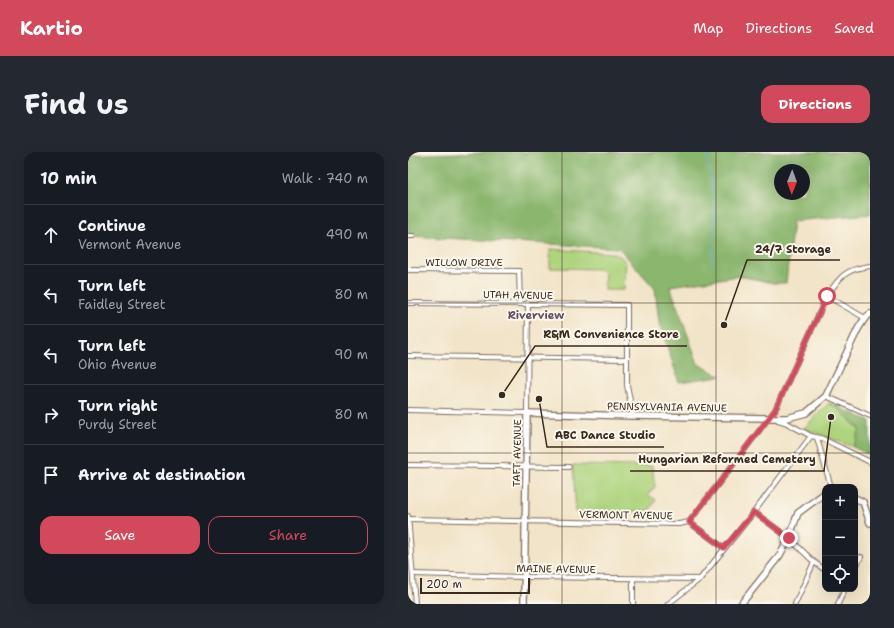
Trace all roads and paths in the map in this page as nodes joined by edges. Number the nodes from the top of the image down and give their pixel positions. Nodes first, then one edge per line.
1 (408, 236) edge
2 (413, 236) dead end
3 (870, 266) edge
4 (408, 270) edge
5 (827, 296) junction
6 (408, 303) edge
7 (520, 303) junction
8 (528, 303) junction
9 (868, 316) edge
10 (408, 356) edge
11 (527, 357) junction
12 (627, 359) junction
13 (826, 396) junction
14 (408, 410) edge
15 (527, 413) junction
16 (633, 416) junction
17 (870, 416) edge
18 (769, 418) junction
19 (811, 436) junction
20 (817, 438) junction
21 (870, 462) edge
22 (408, 466) edge
23 (525, 467) junction
24 (569, 467) dead end
25 (830, 484) edge
26 (822, 495) edge
27 (858, 500) edge
28 (754, 512) junction
29 (408, 516) edge
30 (408, 519) edge
31 (524, 521) junction
32 (689, 522) junction
33 (870, 523) edge
34 (789, 538) junction
35 (724, 548) junction
36 (861, 557) dead end
37 (814, 562) junction
38 (858, 563) edge
39 (822, 568) edge
40 (413, 574) junction
41 (524, 577) junction
42 (633, 579) junction
43 (700, 579) junction
44 (844, 592) edge
45 (415, 604) edge
46 (524, 604) edge
47 (633, 604) edge
48 (668, 604) edge
49 (741, 604) edge
50 (795, 604) edge
51 (838, 604) edge

1 - 2 street
3 - 5 street
4 - 7 street, WILLOW DRIVE
5 - 9 street
5 - 18 street
6 - 7 street, UTAH AVENUE
7 - 8 street, UTAH AVENUE
8 - 11 street, TAFT AVENUE
8 - 12 street, UTAH AVENUE
9 - 13 street, PENNSYLVANIA AVENUE
10 - 11 street
11 - 12 street
11 - 15 street, TAFT AVENUE
12 - 16 street
13 - 17 street
13 - 18 street, PENNSYLVANIA AVENUE
14 - 15 street, PENNSYLVANIA AVENUE
15 - 16 street, PENNSYLVANIA AVENUE
15 - 23 street, TAFT AVENUE
16 - 18 street, PENNSYLVANIA AVENUE
18 - 19 street
18 - 32 street
19 - 20 street
19 - 28 street
20 - 21 street
20 - 25 street
22 - 23 street
23 - 24 street
23 - 31 street, TAFT AVENUE
26 - 34 street
27 - 33 street
28 - 34 street
28 - 35 street
29 - 30 street
30 - 31 street, VERMONT AVENUE
30 - 40 street
31 - 32 street, VERMONT AVENUE
31 - 41 street, TAFT AVENUE
32 - 35 street
34 - 37 street
34 - 49 street
35 - 43 street
36 - 38 street
37 - 39 street
37 - 50 street
40 - 41 street, MAINE AVENUE
40 - 45 street
41 - 42 street, MAINE AVENUE
41 - 46 street, TAFT AVENUE
42 - 43 street, MAINE AVENUE
42 - 47 street
43 - 48 street
44 - 51 street

